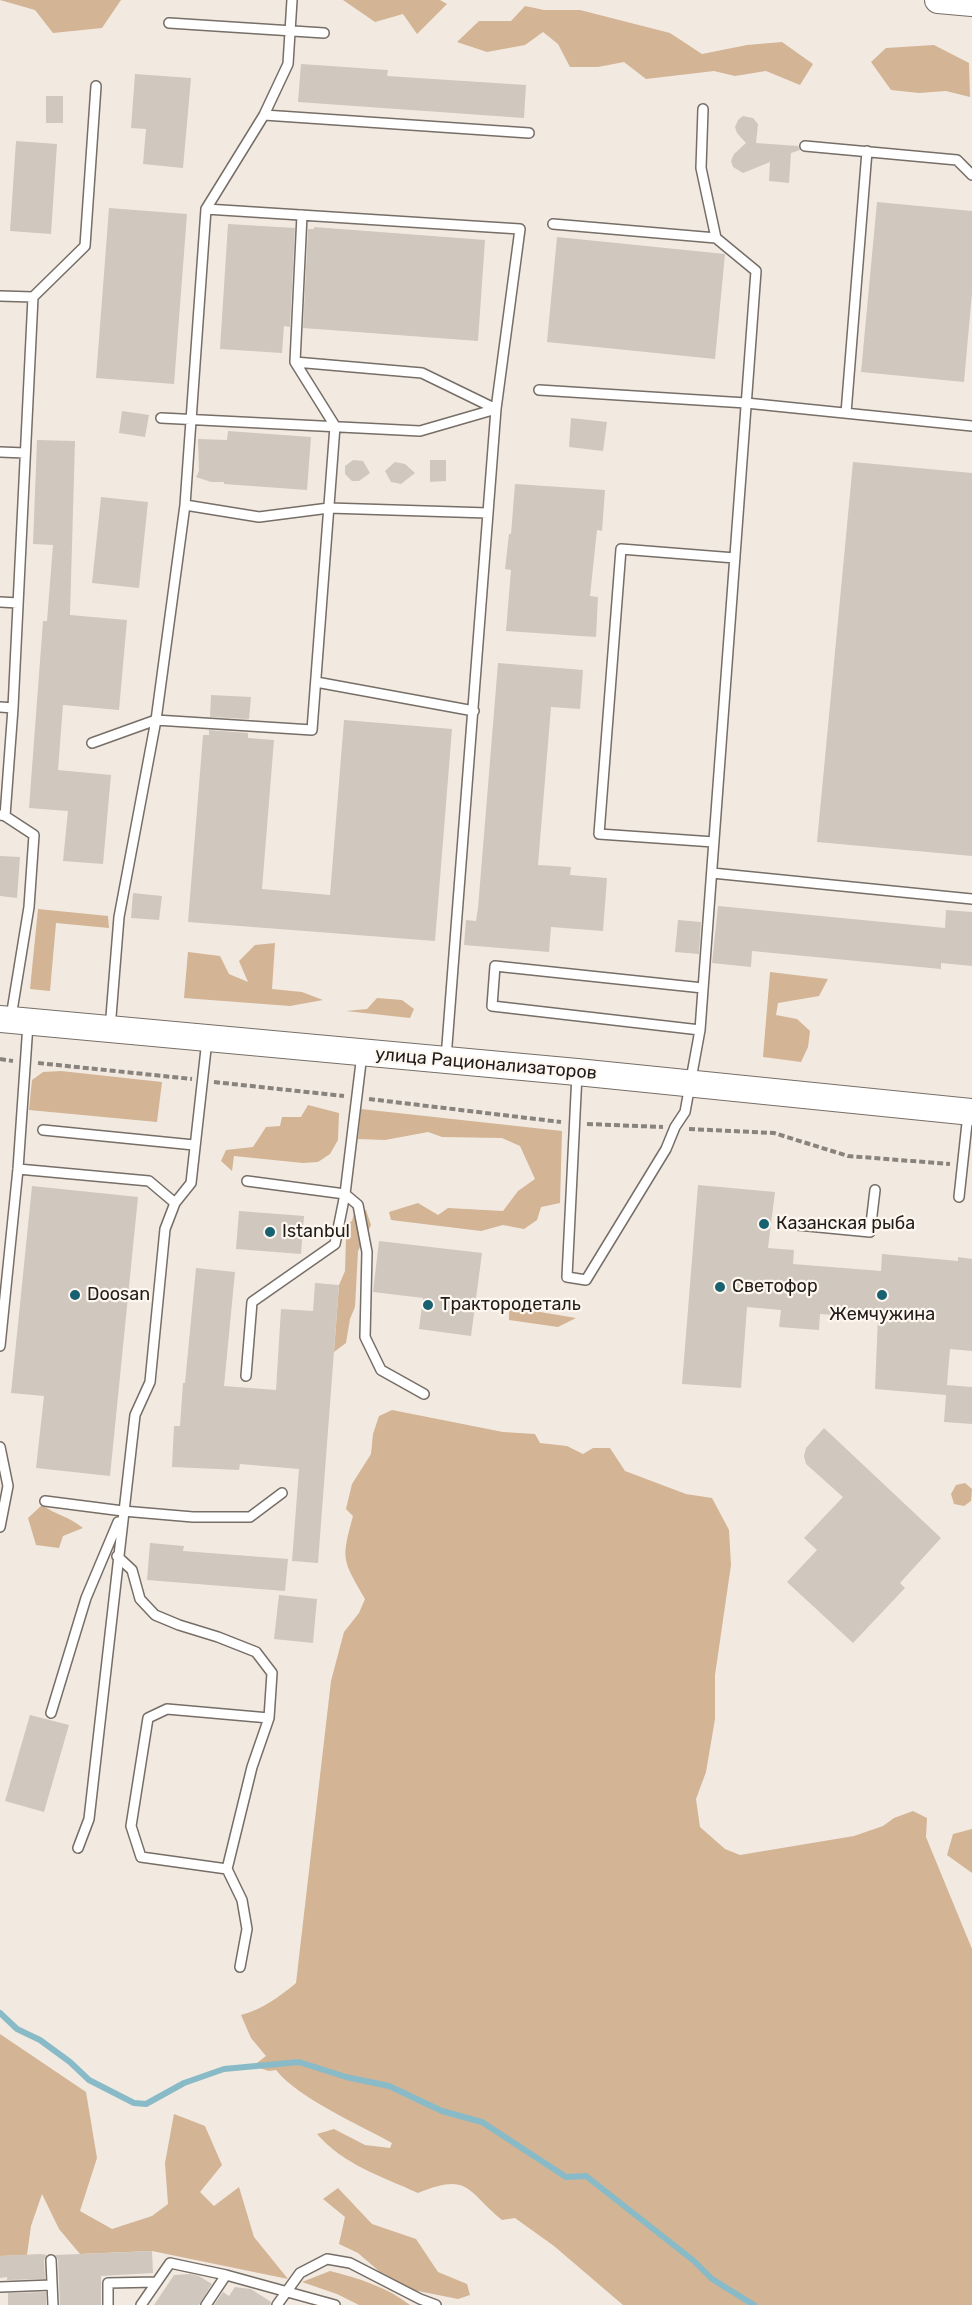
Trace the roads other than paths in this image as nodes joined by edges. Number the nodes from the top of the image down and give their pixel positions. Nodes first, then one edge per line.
1 (292, 0) edge
2 (938, 0) edge
3 (972, 3) edge
4 (169, 23) dead end
5 (289, 32) junction
6 (324, 33) dead end
7 (96, 86) dead end
8 (704, 109) dead end
9 (264, 115) junction
10 (529, 133) dead end
11 (806, 146) dead end
12 (867, 151) junction
13 (972, 175) edge
14 (207, 209) junction
15 (302, 215) junction
16 (553, 224) dead end
17 (716, 238) junction
18 (0, 296) edge
19 (33, 297) junction
20 (295, 362) junction
21 (539, 390) dead end
22 (746, 403) junction
23 (496, 409) junction
24 (846, 413) junction
25 (161, 418) dead end
26 (191, 418) junction
27 (334, 426) junction
28 (972, 426) edge
29 (0, 452) edge
30 (26, 453) junction
31 (185, 505) junction
32 (329, 508) junction
33 (488, 513) junction
34 (735, 558) junction
35 (0, 602) edge
36 (18, 603) junction
37 (316, 682) junction
38 (0, 707) edge
39 (13, 708) junction
40 (474, 711) junction
41 (156, 720) junction
42 (92, 743) dead end
43 (2, 815) edge
44 (714, 842) junction
45 (712, 873) junction
46 (972, 899) edge
47 (704, 988) junction
48 (13, 1020) edge
49 (110, 1029) junction
50 (700, 1030) junction
51 (207, 1038) junction
52 (362, 1052) junction
53 (446, 1060) junction
54 (577, 1072) junction
55 (691, 1083) junction
56 (970, 1112) edge
57 (43, 1130) dead end
58 (194, 1145) junction
59 (18, 1169) junction
60 (247, 1181) dead end
61 (875, 1190) dead end
62 (345, 1194) junction
63 (959, 1197) dead end
64 (175, 1203) junction
65 (787, 1224) dead end
66 (0, 1346) edge
67 (246, 1376) dead end
68 (424, 1394) dead end
69 (0, 1447) edge
70 (282, 1493) dead end
71 (45, 1501) dead end
72 (123, 1511) junction
73 (0, 1527) edge
74 (117, 1556) junction
75 (51, 1713) dead end
76 (269, 1718) junction
77 (78, 1848) dead end
78 (227, 1869) junction
79 (240, 1967) dead end
80 (51, 2260) dead end
81 (226, 2275) junction
82 (157, 2282) junction
83 (52, 2285) junction
84 (0, 2287) edge
85 (286, 2291) junction
86 (53, 2305) edge
87 (108, 2305) edge
88 (141, 2305) edge
89 (206, 2305) edge
90 (277, 2305) edge
91 (335, 2305) edge
92 (436, 2305) edge

1 - 5 lane
2 - 3 main road
4 - 5 lane
5 - 6 lane
5 - 9 lane
7 - 19 lane
8 - 17 lane
9 - 10 lane
9 - 14 lane
11 - 12 lane
12 - 13 lane
12 - 24 lane
14 - 15 lane
14 - 26 lane
15 - 20 lane
15 - 23 lane
16 - 17 lane
17 - 22 lane
18 - 19 lane
19 - 30 lane
20 - 23 lane
20 - 27 lane
21 - 22 lane
22 - 24 lane
22 - 34 lane
23 - 27 lane
23 - 33 lane
24 - 28 lane
25 - 26 lane
26 - 27 lane
26 - 31 lane
27 - 32 lane
29 - 30 lane
30 - 36 lane
31 - 32 lane
31 - 41 lane
32 - 33 lane
32 - 37 lane
33 - 40 lane
34 - 44 lane
34 - 44 lane
35 - 36 lane
36 - 39 lane
37 - 40 lane
37 - 41 lane
38 - 39 lane
39 - 43 lane
40 - 53 lane
41 - 42 lane
41 - 49 lane
43 - 48 lane
44 - 45 lane
45 - 46 lane
45 - 47 lane
47 - 50 lane
47 - 50 lane
48 - 49 main road, улица Рационализаторов
48 - 59 lane
49 - 51 main road, улица Рационализаторов
50 - 55 lane
51 - 52 main road, улица Рационализаторов
51 - 58 lane
52 - 53 main road, улица Рационализаторов
52 - 62 lane
53 - 54 main road, улица Рационализаторов
54 - 55 main road, улица Рационализаторов
54 - 55 lane
55 - 56 main road, улица Рационализаторов
56 - 63 lane
57 - 58 lane
58 - 64 lane
59 - 64 lane
59 - 66 lane
60 - 62 lane
61 - 65 lane
62 - 67 lane
62 - 68 lane
64 - 72 lane
69 - 73 lane
70 - 72 lane
71 - 72 lane
72 - 74 lane
72 - 75 lane
74 - 76 lane
74 - 77 lane
76 - 78 lane
76 - 78 lane
78 - 79 lane
80 - 83 lane
81 - 82 lane
81 - 85 lane
81 - 89 lane
82 - 87 lane
82 - 88 lane
83 - 84 lane
83 - 86 lane
85 - 90 lane
85 - 91 lane
85 - 92 lane

